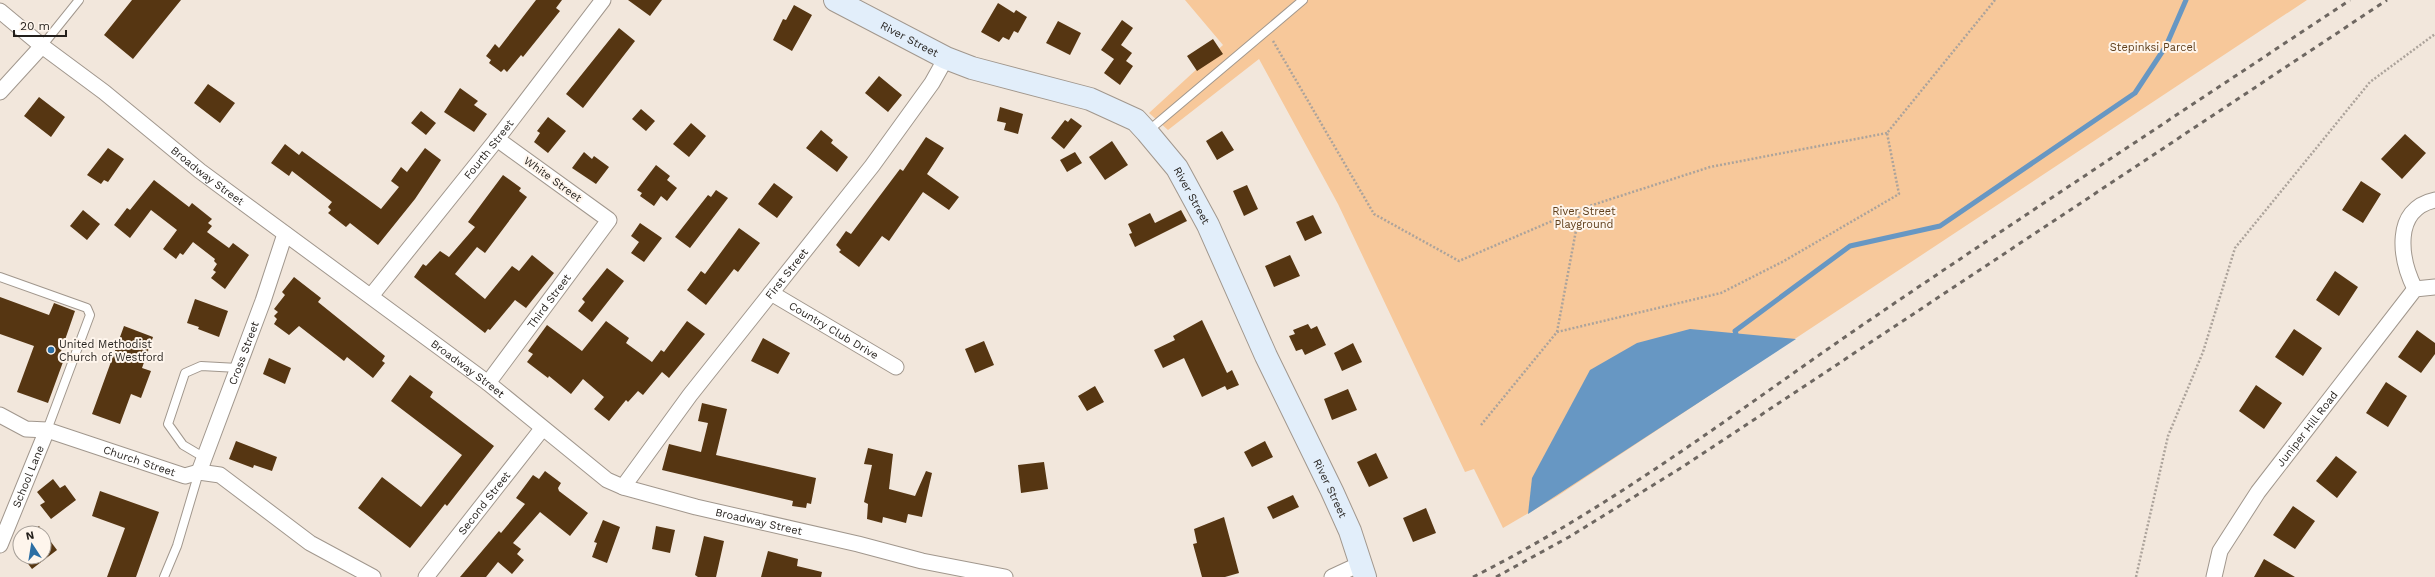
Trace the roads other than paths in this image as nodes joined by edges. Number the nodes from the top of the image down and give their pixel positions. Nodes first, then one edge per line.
1 (79, 0) edge
2 (603, 0) edge
3 (835, 0) edge
4 (1303, 0) edge
5 (0, 12) edge
6 (42, 46) junction
7 (946, 58) junction
8 (0, 92) edge
9 (1147, 132) junction
10 (497, 139) junction
11 (2435, 200) edge
12 (609, 220) joint
13 (285, 234) junction
14 (0, 277) edge
15 (2435, 287) edge
16 (2415, 289) junction
17 (771, 293) junction
18 (370, 296) junction
19 (896, 367) dead end
20 (238, 368) junction
21 (488, 383) junction
22 (0, 415) edge
23 (542, 429) junction
24 (47, 430) junction
25 (204, 458) junction
26 (199, 472) junction
27 (623, 487) junction
28 (0, 545) edge
29 (1363, 570) edge
30 (164, 577) edge
31 (373, 577) edge
32 (426, 577) edge
33 (1006, 577) edge
34 (1332, 577) edge
35 (2214, 577) edge

1 - 6 lane
2 - 10 street, Fourth Street
3 - 7 main road, River Street
4 - 9 lane
5 - 6 street, Broadway Street
6 - 8 street
6 - 13 street, Broadway Street
7 - 9 main road, River Street
7 - 17 street, First Street
9 - 29 main road, River Street
10 - 12 street, White Street
10 - 18 street, Fourth Street
11 - 16 street
12 - 21 street, Third Street
13 - 18 street, Broadway Street
13 - 20 street, Cross Street
14 - 24 lane
15 - 16 street
16 - 35 street, Juniper Hill Road
17 - 19 street, Country Club Drive
17 - 27 street, First Street
18 - 21 street, Broadway Street
20 - 25 street, Cross Street
20 - 25 lane
21 - 23 street, Broadway Street
22 - 24 street, Church Street
23 - 27 street, Broadway Street
23 - 32 street, Second Street
24 - 26 street, Church Street
24 - 28 street, School Lane
25 - 26 street, Cross Street
26 - 30 lane
26 - 31 street, Church Street
27 - 33 street, Broadway Street
29 - 34 street

